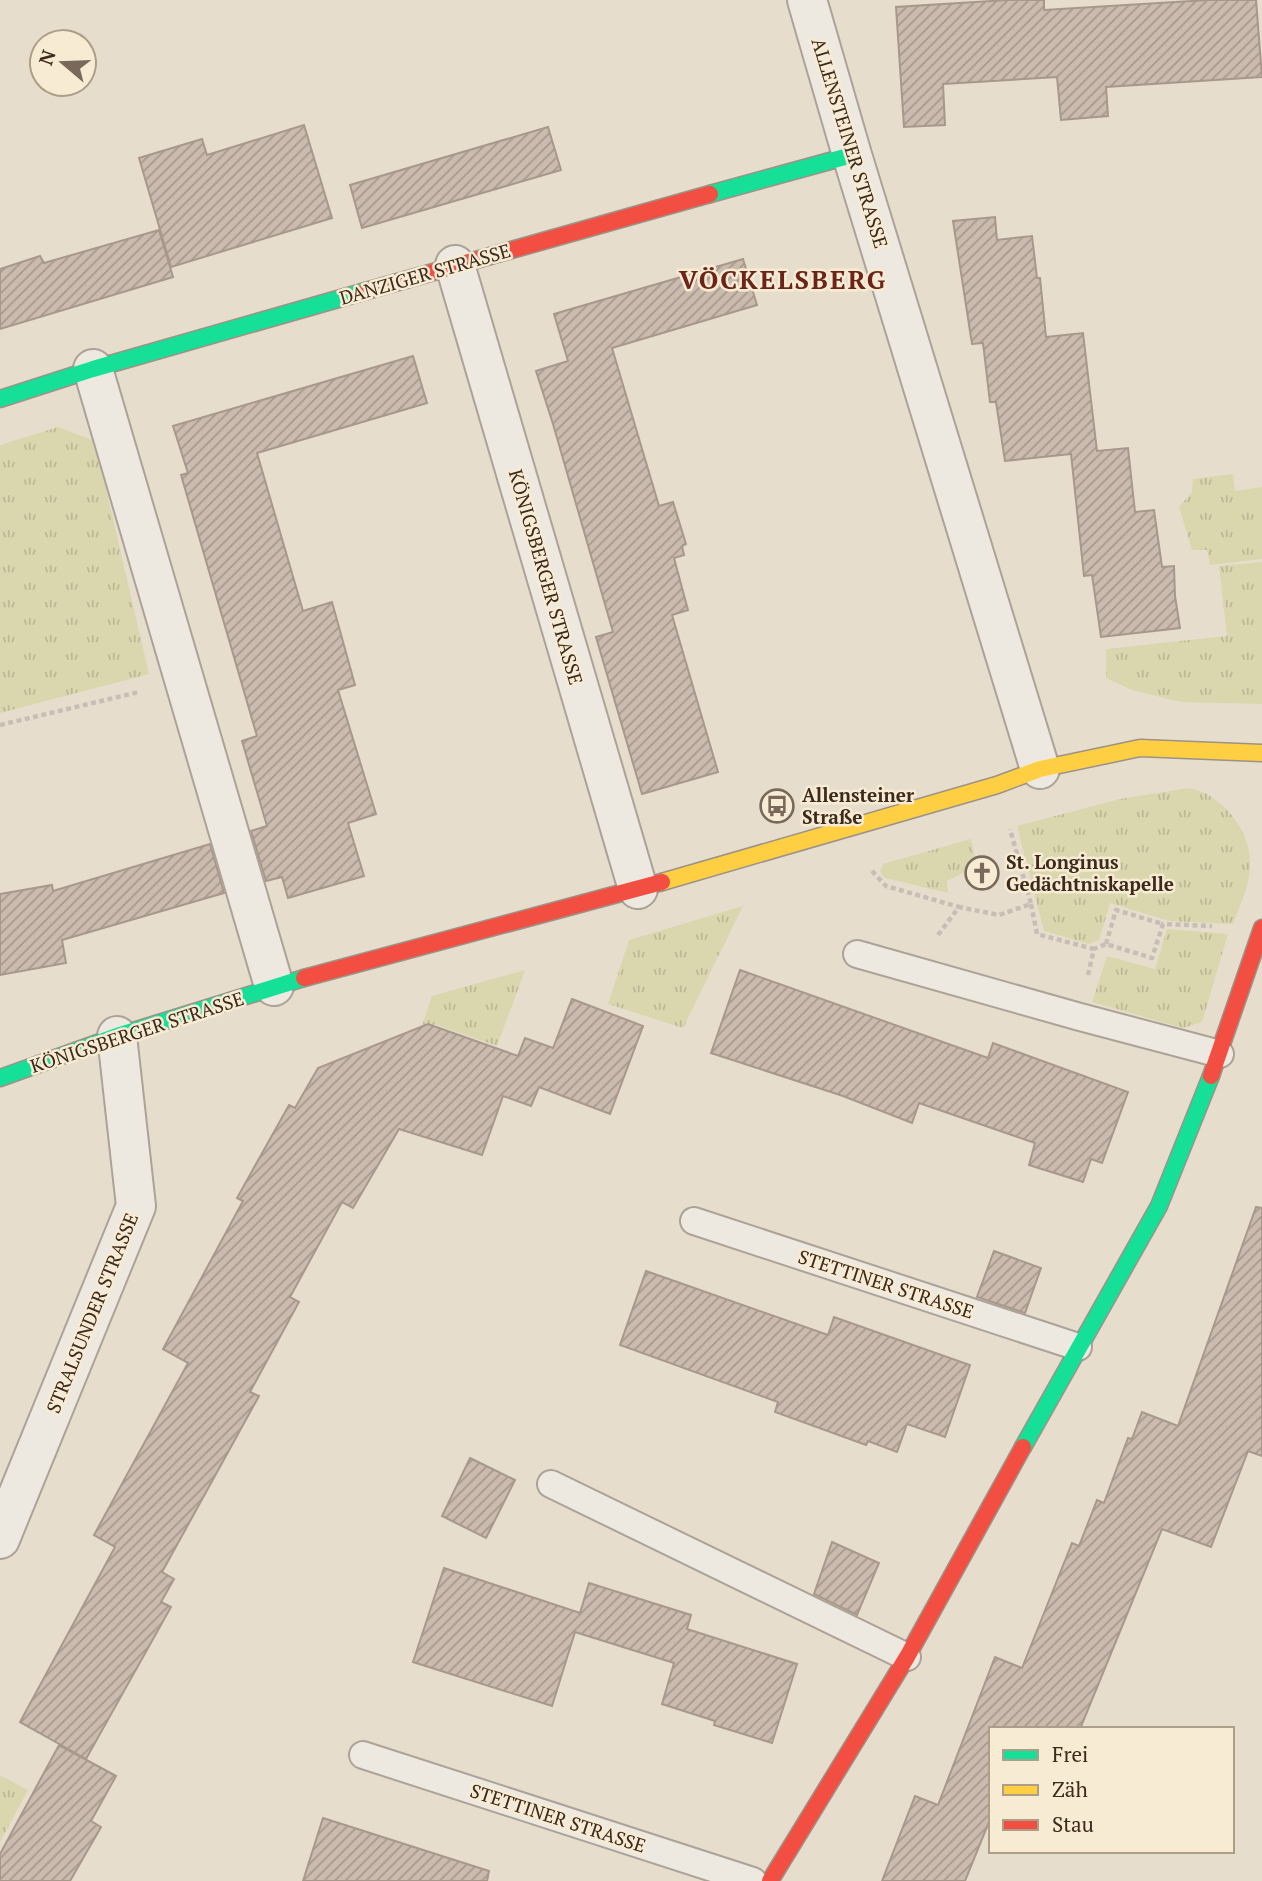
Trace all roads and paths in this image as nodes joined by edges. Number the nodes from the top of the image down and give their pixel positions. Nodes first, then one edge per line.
1 (807, 0) edge
2 (852, 155) junction
3 (455, 265) junction
4 (93, 369) junction
5 (0, 399) edge
6 (185, 681) junction
7 (0, 725) edge
8 (1262, 753) edge
9 (1040, 769) junction
10 (997, 785) junction
11 (838, 832) junction
12 (638, 889) junction
13 (1031, 904) junction
14 (959, 907) junction
15 (1163, 924) junction
16 (1261, 938) edge
17 (1106, 944) junction
18 (1094, 949) junction
19 (857, 954) dead end
20 (913, 969) junction
21 (274, 986) junction
22 (1080, 1017) junction
23 (117, 1036) junction
24 (1220, 1054) junction
25 (0, 1078) edge
26 (694, 1221) dead end
27 (1078, 1347) junction
28 (551, 1484) dead end
29 (0, 1539) edge
30 (906, 1657) junction
31 (363, 1755) dead end
32 (753, 1881) edge
33 (770, 1881) edge

1 - 2 street, ALLENSTEINER STRASSE
2 - 3 street, DANZIGER STRASSE
2 - 9 street, ALLENSTEINER STRASSE
3 - 4 street, DANZIGER STRASSE
3 - 12 street, KÖNIGSBERGER STRASSE
4 - 5 street, DANZIGER STRASSE
4 - 6 street
6 - 7 path
6 - 21 street
8 - 9 street, KÖNIGSBERGER STRASSE
9 - 10 street, KÖNIGSBERGER STRASSE
10 - 11 street, KÖNIGSBERGER STRASSE
10 - 13 path
11 - 12 street, KÖNIGSBERGER STRASSE
11 - 14 path
12 - 21 street, KÖNIGSBERGER STRASSE
13 - 14 path
13 - 18 path
14 - 20 path
15 - 16 path
15 - 17 path
15 - 17 path
16 - 24 street
17 - 18 path
18 - 22 path
19 - 20 lane
20 - 22 lane
21 - 23 street, KÖNIGSBERGER STRASSE
22 - 24 lane
23 - 25 street, KÖNIGSBERGER STRASSE
23 - 29 street, STRALSUNDER STRASSE
24 - 27 street
26 - 27 lane, STETTINER STRASSE
27 - 30 street
28 - 30 lane
30 - 33 street
31 - 32 lane, STETTINER STRASSE

